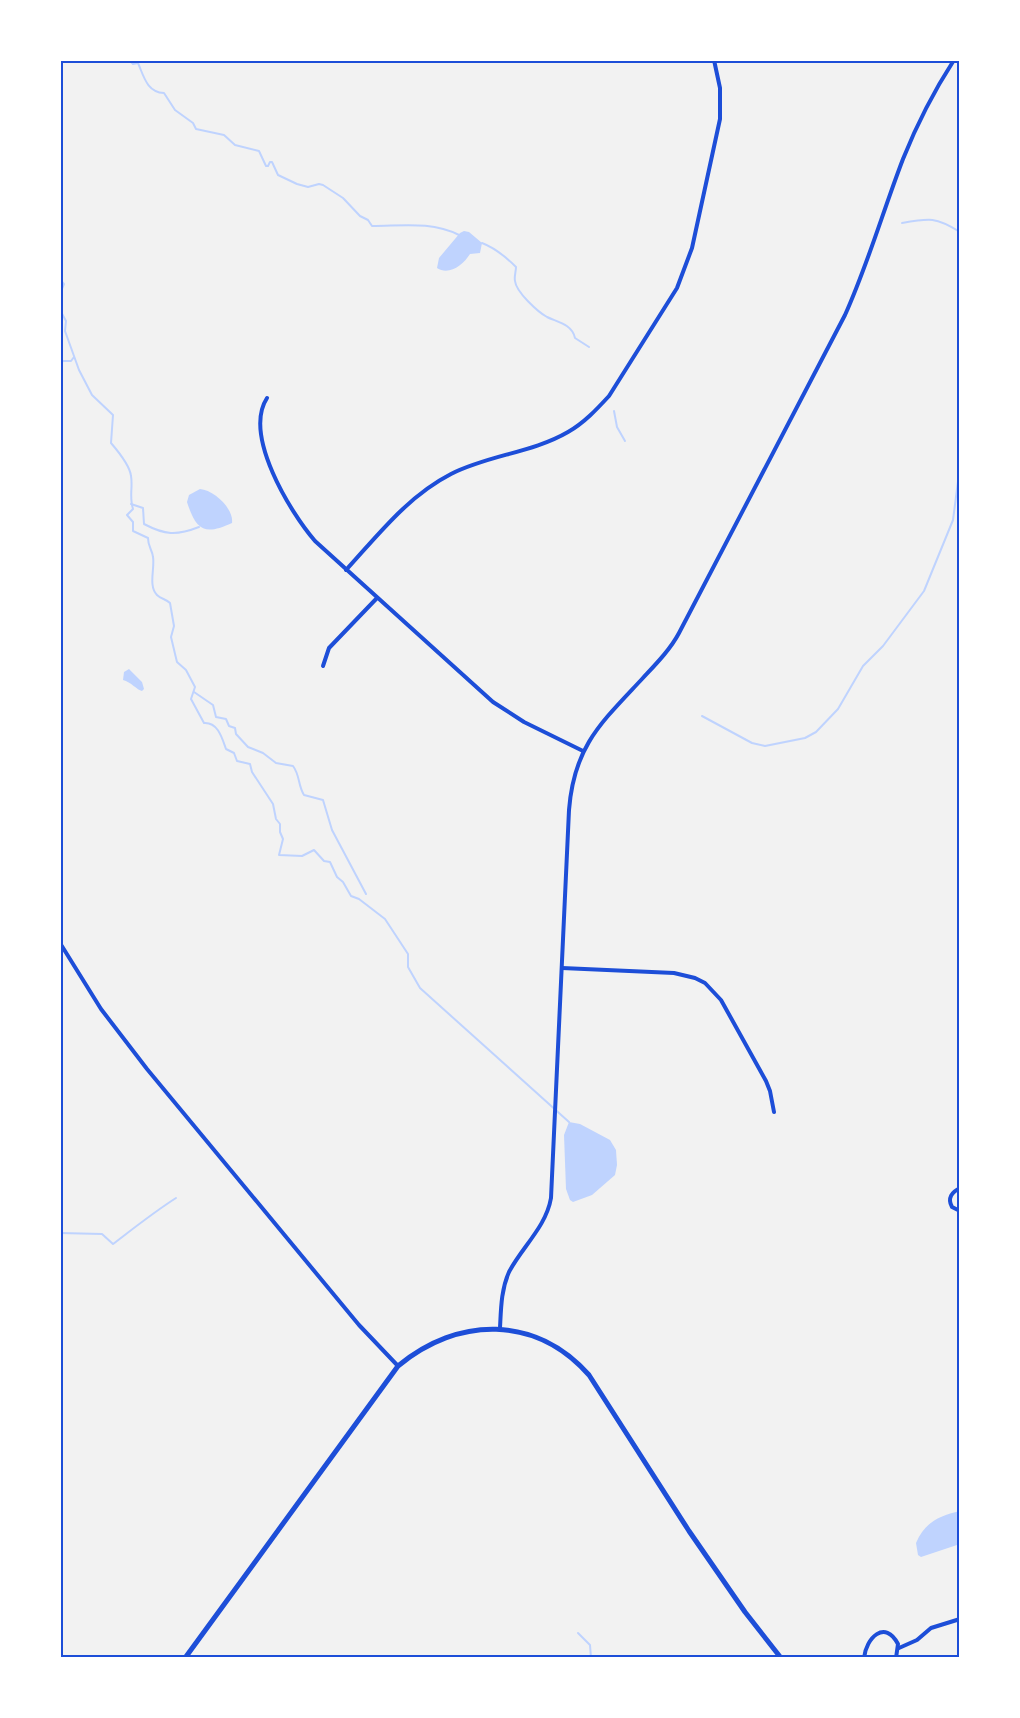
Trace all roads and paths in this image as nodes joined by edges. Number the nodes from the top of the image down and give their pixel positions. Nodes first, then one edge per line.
1 (714, 60) edge
2 (954, 60) edge
3 (267, 398) dead end
4 (346, 570) junction
5 (377, 598) junction
6 (322, 666) dead end
7 (583, 750) junction
8 (60, 943) edge
9 (562, 968) junction
10 (774, 1113) dead end
11 (960, 1188) edge
12 (960, 1211) edge
13 (500, 1328) junction
14 (398, 1366) junction
15 (960, 1619) edge
16 (899, 1648) junction
17 (185, 1658) edge
18 (781, 1658) edge
19 (864, 1658) edge
20 (896, 1658) edge

1 - 4 street
2 - 7 street
3 - 4 street
4 - 5 street
5 - 6 street
5 - 7 street
7 - 9 street
8 - 14 street
9 - 10 street
9 - 13 street
11 - 12 street
13 - 14 main road
13 - 18 main road
14 - 17 main road
15 - 16 street
16 - 19 street
16 - 20 street

